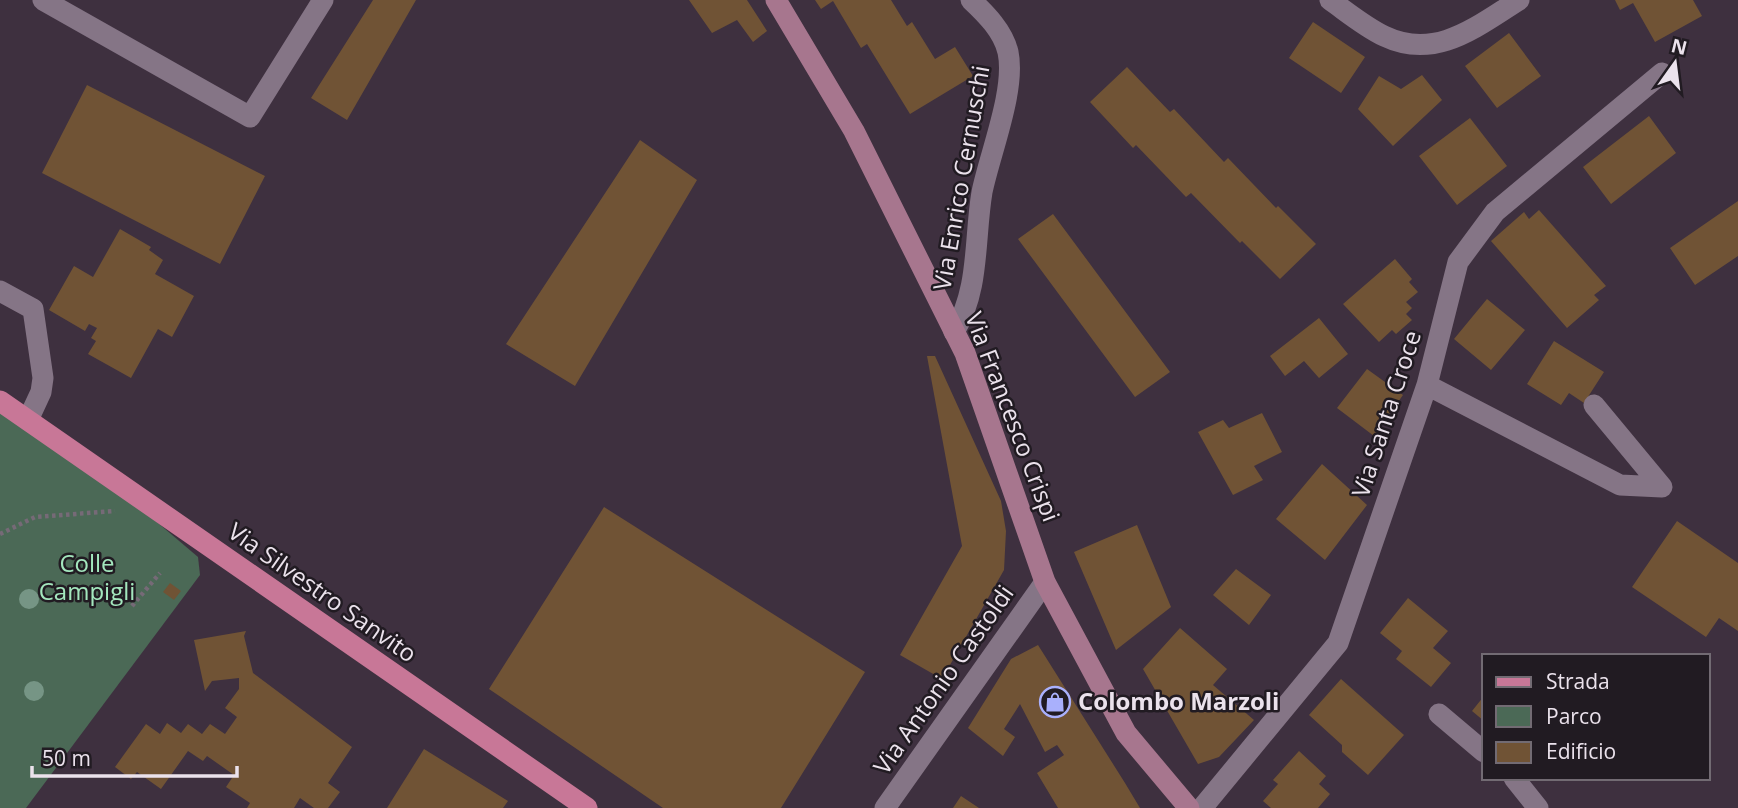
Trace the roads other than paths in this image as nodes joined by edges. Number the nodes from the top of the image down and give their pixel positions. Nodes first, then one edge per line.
1 (43, 0) edge
2 (323, 0) edge
3 (776, 0) edge
4 (971, 0) edge
5 (1330, 0) edge
6 (1519, 0) edge
7 (1662, 73) dead end
8 (0, 290) edge
9 (954, 332) junction
10 (1427, 385) junction
11 (0, 401) edge
12 (1594, 405) dead end
13 (28, 420) junction
14 (1045, 582) junction
15 (1439, 714) dead end
16 (1482, 750) edge
17 (1516, 780) edge
18 (587, 808) edge
19 (885, 808) edge
20 (1189, 808) edge
21 (1202, 808) edge
22 (1538, 808) edge

1 - 2 street
3 - 9 street, Via Francesco Crispi
4 - 9 street, Via Enrico Cernuschi
5 - 6 street
7 - 10 street, Via Santa Croce
8 - 13 street
9 - 14 street, Via Francesco Crispi
10 - 12 street
10 - 21 street, Via Santa Croce
11 - 13 main road, Via Silvestro Sanvito
13 - 18 main road, Via Silvestro Sanvito
14 - 19 street, Via Antonio Castoldi
14 - 20 street, Via Francesco Crispi
15 - 16 street
17 - 22 street

